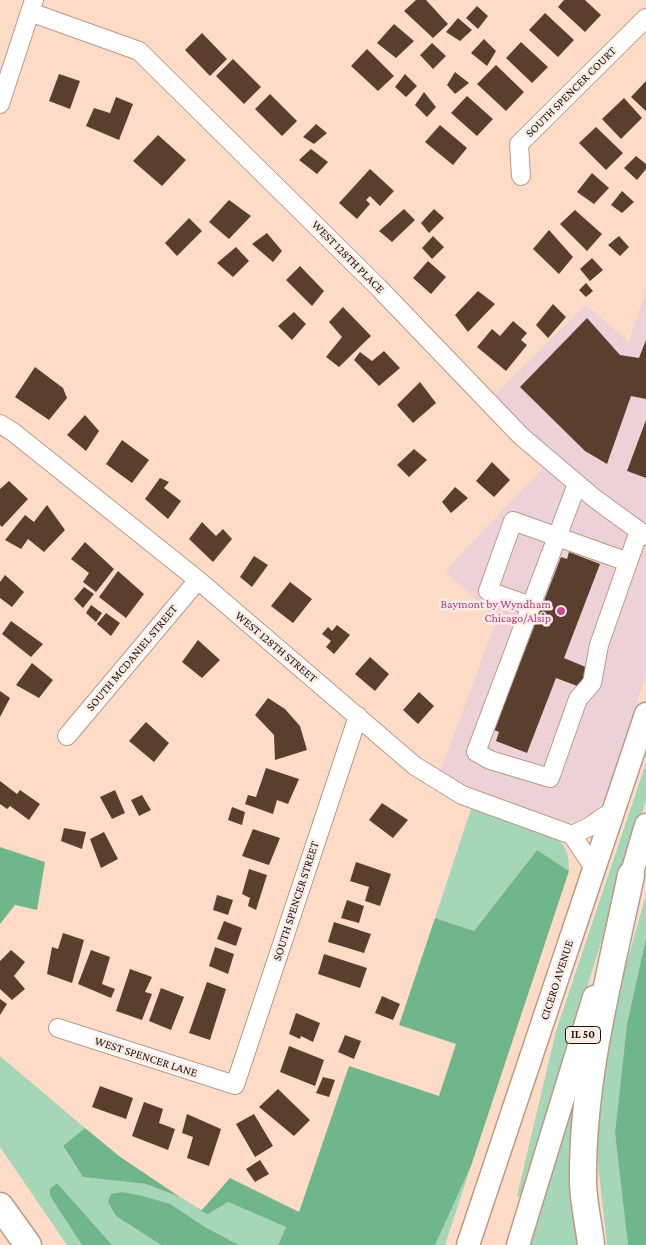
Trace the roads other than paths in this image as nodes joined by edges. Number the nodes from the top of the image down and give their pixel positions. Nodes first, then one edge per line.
1 (32, 6) edge
2 (646, 18) edge
3 (0, 104) edge
4 (521, 176) dead end
5 (0, 424) edge
6 (577, 484) junction
7 (642, 534) edge
8 (557, 537) junction
9 (628, 562) junction
10 (198, 580) junction
11 (531, 606) junction
12 (646, 714) edge
13 (358, 716) junction
14 (67, 736) dead end
15 (612, 811) junction
16 (646, 825) edge
17 (572, 835) junction
18 (594, 868) junction
19 (631, 875) junction
20 (58, 1028) dead end
21 (235, 1085) joint
22 (0, 1206) edge
23 (28, 1245) edge
24 (468, 1245) edge
25 (518, 1245) edge
26 (591, 1245) edge

1 - 3 street
1 - 6 street, WEST 128TH PLACE
2 - 4 street, SOUTH SPENCER COURT
5 - 10 street, WEST 128TH STREET
6 - 7 street, WEST 128TH PLACE
6 - 8 street
7 - 9 street
8 - 9 street
8 - 11 street
8 - 11 street
9 - 11 street
10 - 13 street, WEST 128TH STREET
10 - 14 street, SOUTH MCDANIEL STREET
12 - 15 main road, CICERO AVENUE
13 - 17 street, WEST 128TH STREET
13 - 21 street, SOUTH SPENCER STREET
15 - 17 street
15 - 18 main road, CICERO AVENUE
16 - 19 main road, IL 50
17 - 18 street
18 - 24 main road, CICERO AVENUE
19 - 25 main road, IL 50
19 - 26 highway
20 - 21 street, WEST SPENCER LANE
22 - 23 highway

